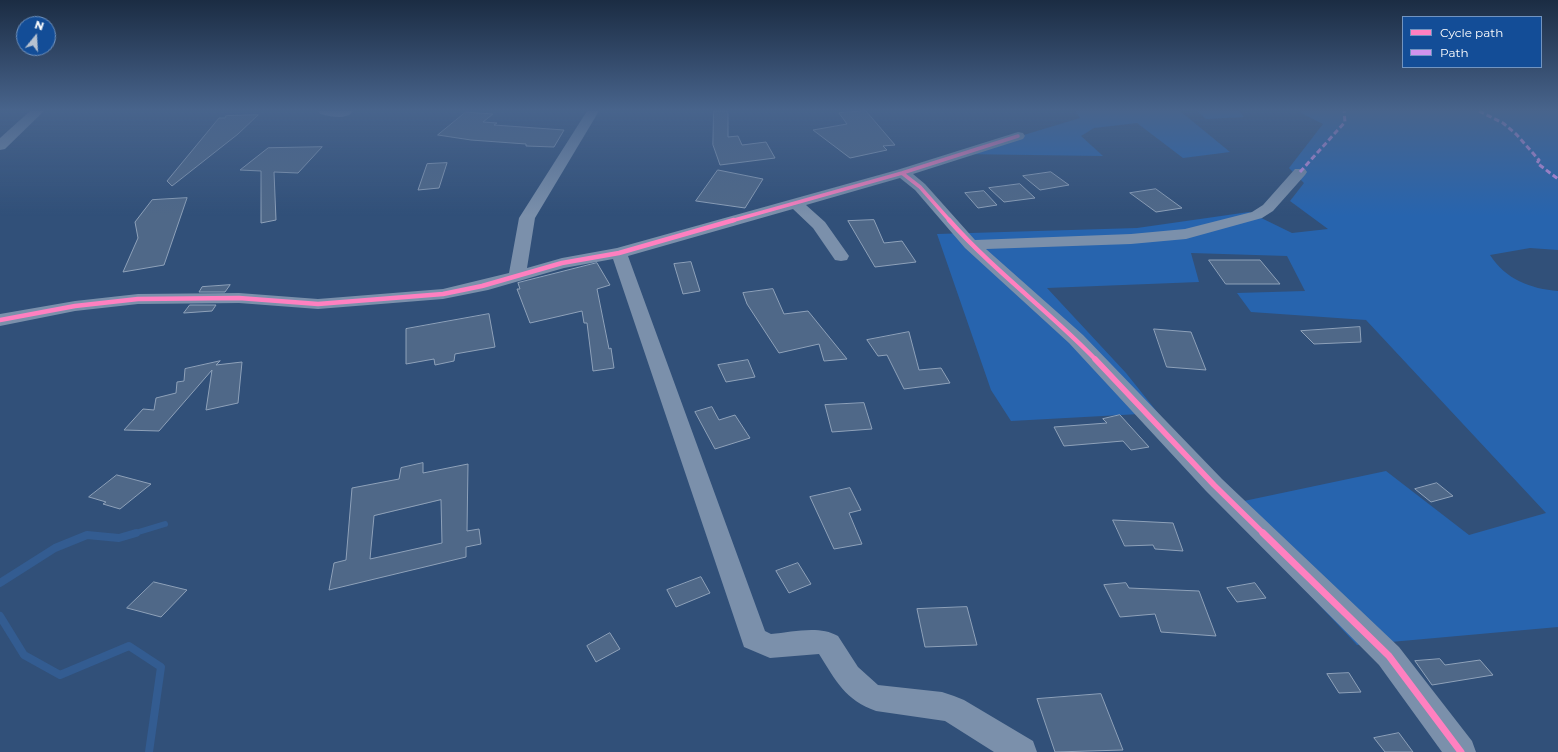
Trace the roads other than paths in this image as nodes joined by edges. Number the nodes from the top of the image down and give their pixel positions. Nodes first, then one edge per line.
1 (571, 146) edge
2 (986, 146) edge
3 (1300, 172) dead end
4 (902, 173) junction
5 (796, 203) junction
6 (972, 245) junction
7 (618, 253) junction
8 (841, 256) dead end
9 (517, 275) junction
10 (0, 320) edge
11 (1022, 752) edge
12 (1461, 752) edge

1 - 9 street
2 - 4 street
3 - 6 street
4 - 5 street
4 - 6 street
5 - 7 street
5 - 8 street
6 - 12 street
7 - 9 street
7 - 11 street
9 - 10 street

